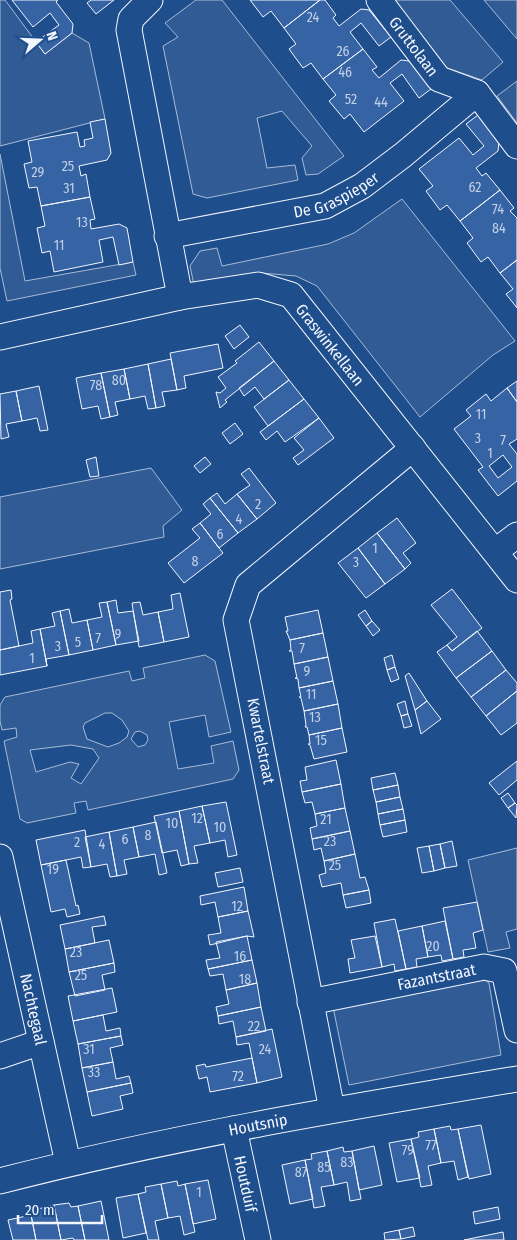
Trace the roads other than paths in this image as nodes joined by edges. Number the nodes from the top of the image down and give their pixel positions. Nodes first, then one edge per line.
1 (150, 0) edge
2 (379, 0) edge
3 (477, 93) junction
4 (517, 146) edge
5 (167, 236) junction
6 (180, 297) junction
7 (0, 336) edge
8 (413, 448) junction
9 (517, 535) edge
10 (496, 551) junction
11 (517, 580) edge
12 (0, 857) edge
13 (310, 1002) junction
14 (517, 1030) edge
15 (41, 1042) junction
16 (0, 1056) edge
17 (517, 1079) edge
18 (332, 1110) junction
19 (234, 1129) junction
20 (68, 1163) junction
21 (0, 1181) edge
22 (258, 1240) edge

1 - 5 street
2 - 3 street, Gruttolaan
3 - 4 street
3 - 5 street, De Graspieper
5 - 6 street
6 - 7 street, Graswinkellaan
6 - 8 street, Graswinkellaan
8 - 10 street, Graswinkellaan
8 - 13 street, Kwartelstraat
9 - 10 street
10 - 11 street, Graswinkellaan
12 - 15 street, Nachtegaal
13 - 14 street, Fazantstraat
13 - 18 street, Kwartelstraat
15 - 16 street
15 - 20 street, Nachtegaal
17 - 18 street, Houtsnip
18 - 19 street, Houtsnip
19 - 20 street, Houtsnip
19 - 22 street, Houtduif
20 - 21 street, Houtsnip

